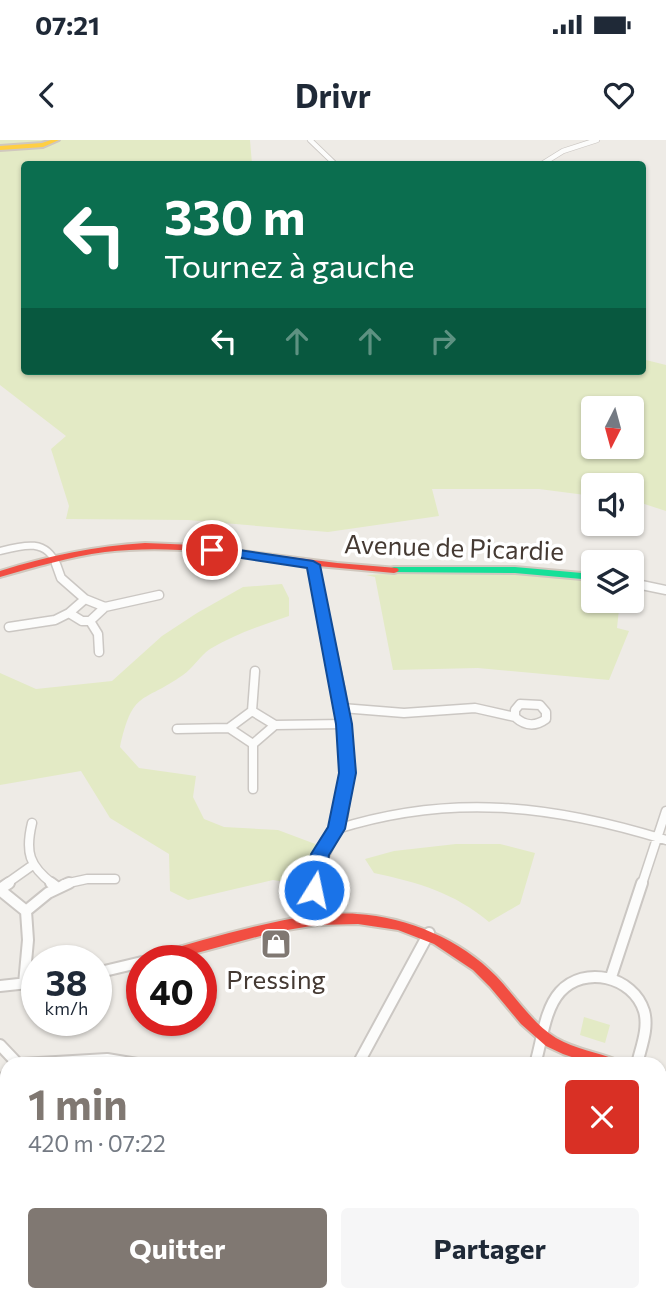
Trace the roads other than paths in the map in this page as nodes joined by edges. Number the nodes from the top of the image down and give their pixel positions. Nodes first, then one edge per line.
1 (56, 140) edge
2 (310, 140) edge
3 (597, 140) edge
4 (0, 148) edge
5 (332, 161) edge
6 (547, 161) edge
7 (0, 551) edge
8 (54, 558) junction
9 (313, 565) junction
10 (0, 574) edge
11 (581, 576) edge
12 (644, 585) edge
13 (666, 590) edge
14 (159, 595) dead end
15 (85, 599) junction
16 (105, 607) junction
17 (69, 613) junction
18 (90, 621) junction
19 (9, 627) dead end
20 (99, 652) dead end
21 (256, 671) dead end
22 (342, 708) junction
23 (252, 710) junction
24 (515, 717) dead end
25 (344, 724) junction
26 (275, 725) junction
27 (229, 728) junction
28 (177, 729) dead end
29 (253, 744) junction
30 (253, 789) dead end
31 (666, 811) edge
32 (32, 823) dead end
33 (337, 829) junction
34 (662, 838) edge
35 (30, 867) junction
36 (115, 878) dead end
37 (55, 886) junction
38 (0, 890) edge
39 (26, 911) junction
40 (319, 916) junction
41 (429, 933) junction
42 (28, 945) edge
43 (209, 945) edge
44 (611, 977) junction
45 (21, 984) edge
46 (0, 986) edge
47 (544, 1037) junction
48 (362, 1057) edge
49 (537, 1057) edge
50 (594, 1057) edge
51 (638, 1057) edge

1 - 4 street
2 - 5 street
3 - 6 street
7 - 8 street
8 - 9 street, Avenue de Picardie
8 - 10 street, Avenue de Picardie
8 - 15 street
9 - 11 street, Avenue de Picardie
9 - 22 street
12 - 13 street
14 - 16 street
15 - 16 street
15 - 17 street
16 - 18 street
17 - 18 street
17 - 19 street
18 - 20 street
21 - 23 street
22 - 24 street
22 - 25 street
23 - 26 street
23 - 27 street
25 - 26 street
25 - 33 street
26 - 29 street
27 - 28 street
27 - 29 street
29 - 30 street
31 - 34 street
32 - 35 street
33 - 34 street
33 - 40 street
34 - 44 street
35 - 37 street
35 - 38 street
36 - 37 street
37 - 39 street
38 - 39 street
39 - 42 street
40 - 41 street
40 - 43 street
41 - 47 street
41 - 48 street
44 - 47 street
44 - 51 street
45 - 46 street
47 - 49 street
47 - 50 street

